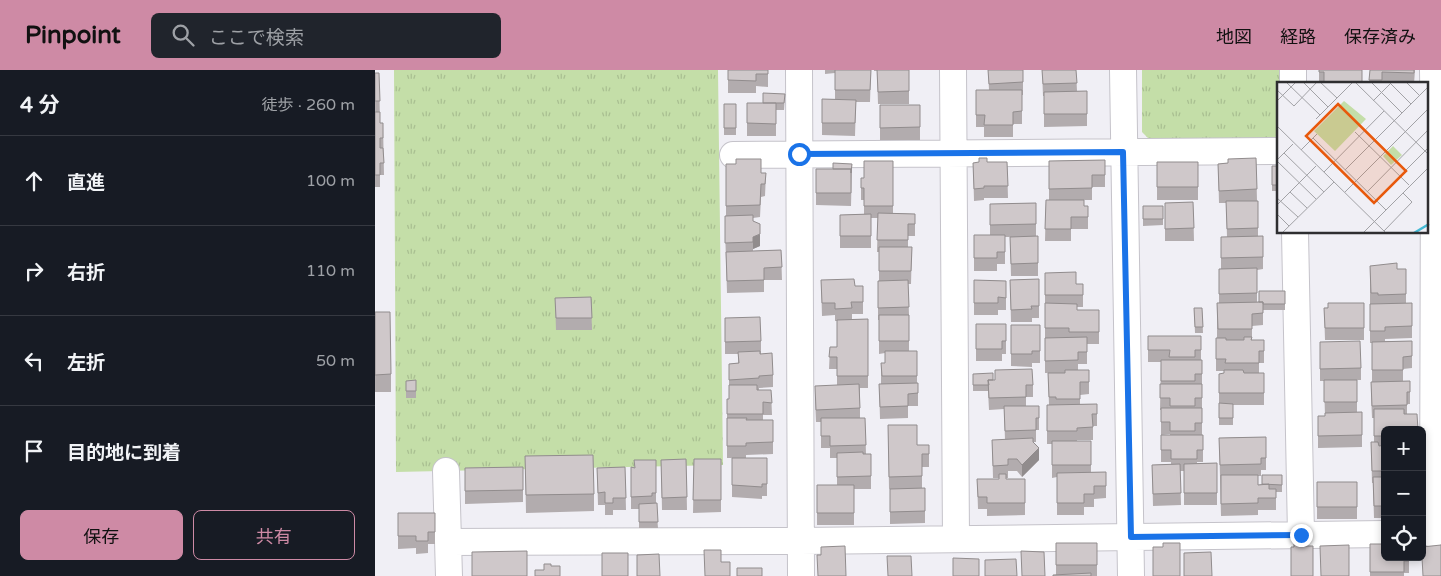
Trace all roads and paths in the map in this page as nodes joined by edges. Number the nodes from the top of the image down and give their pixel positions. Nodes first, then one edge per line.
1 (799, 70) edge
2 (953, 70) edge
3 (1123, 70) edge
4 (1433, 70) edge
5 (1434, 150) edge
6 (1277, 151) edge
7 (1123, 152) junction
8 (953, 153) junction
9 (799, 154) junction
10 (733, 155) dead end
11 (1295, 234) edge
12 (446, 470) dead end
13 (1381, 534) edge
14 (1432, 534) edge
15 (1301, 535) junction
16 (1131, 537) junction
17 (956, 539) junction
18 (801, 541) junction
19 (448, 542) junction
20 (449, 576) edge
21 (801, 576) edge
22 (1131, 576) edge

1 - 9 street
2 - 8 street
3 - 7 street
4 - 5 street
5 - 14 street
6 - 7 street
7 - 8 street
7 - 16 street
8 - 9 street
8 - 17 street
9 - 10 street
9 - 18 street
11 - 15 street
12 - 19 street
13 - 15 street
15 - 16 street
16 - 17 street
16 - 22 street
17 - 18 street
18 - 19 street
18 - 21 street
19 - 20 street

